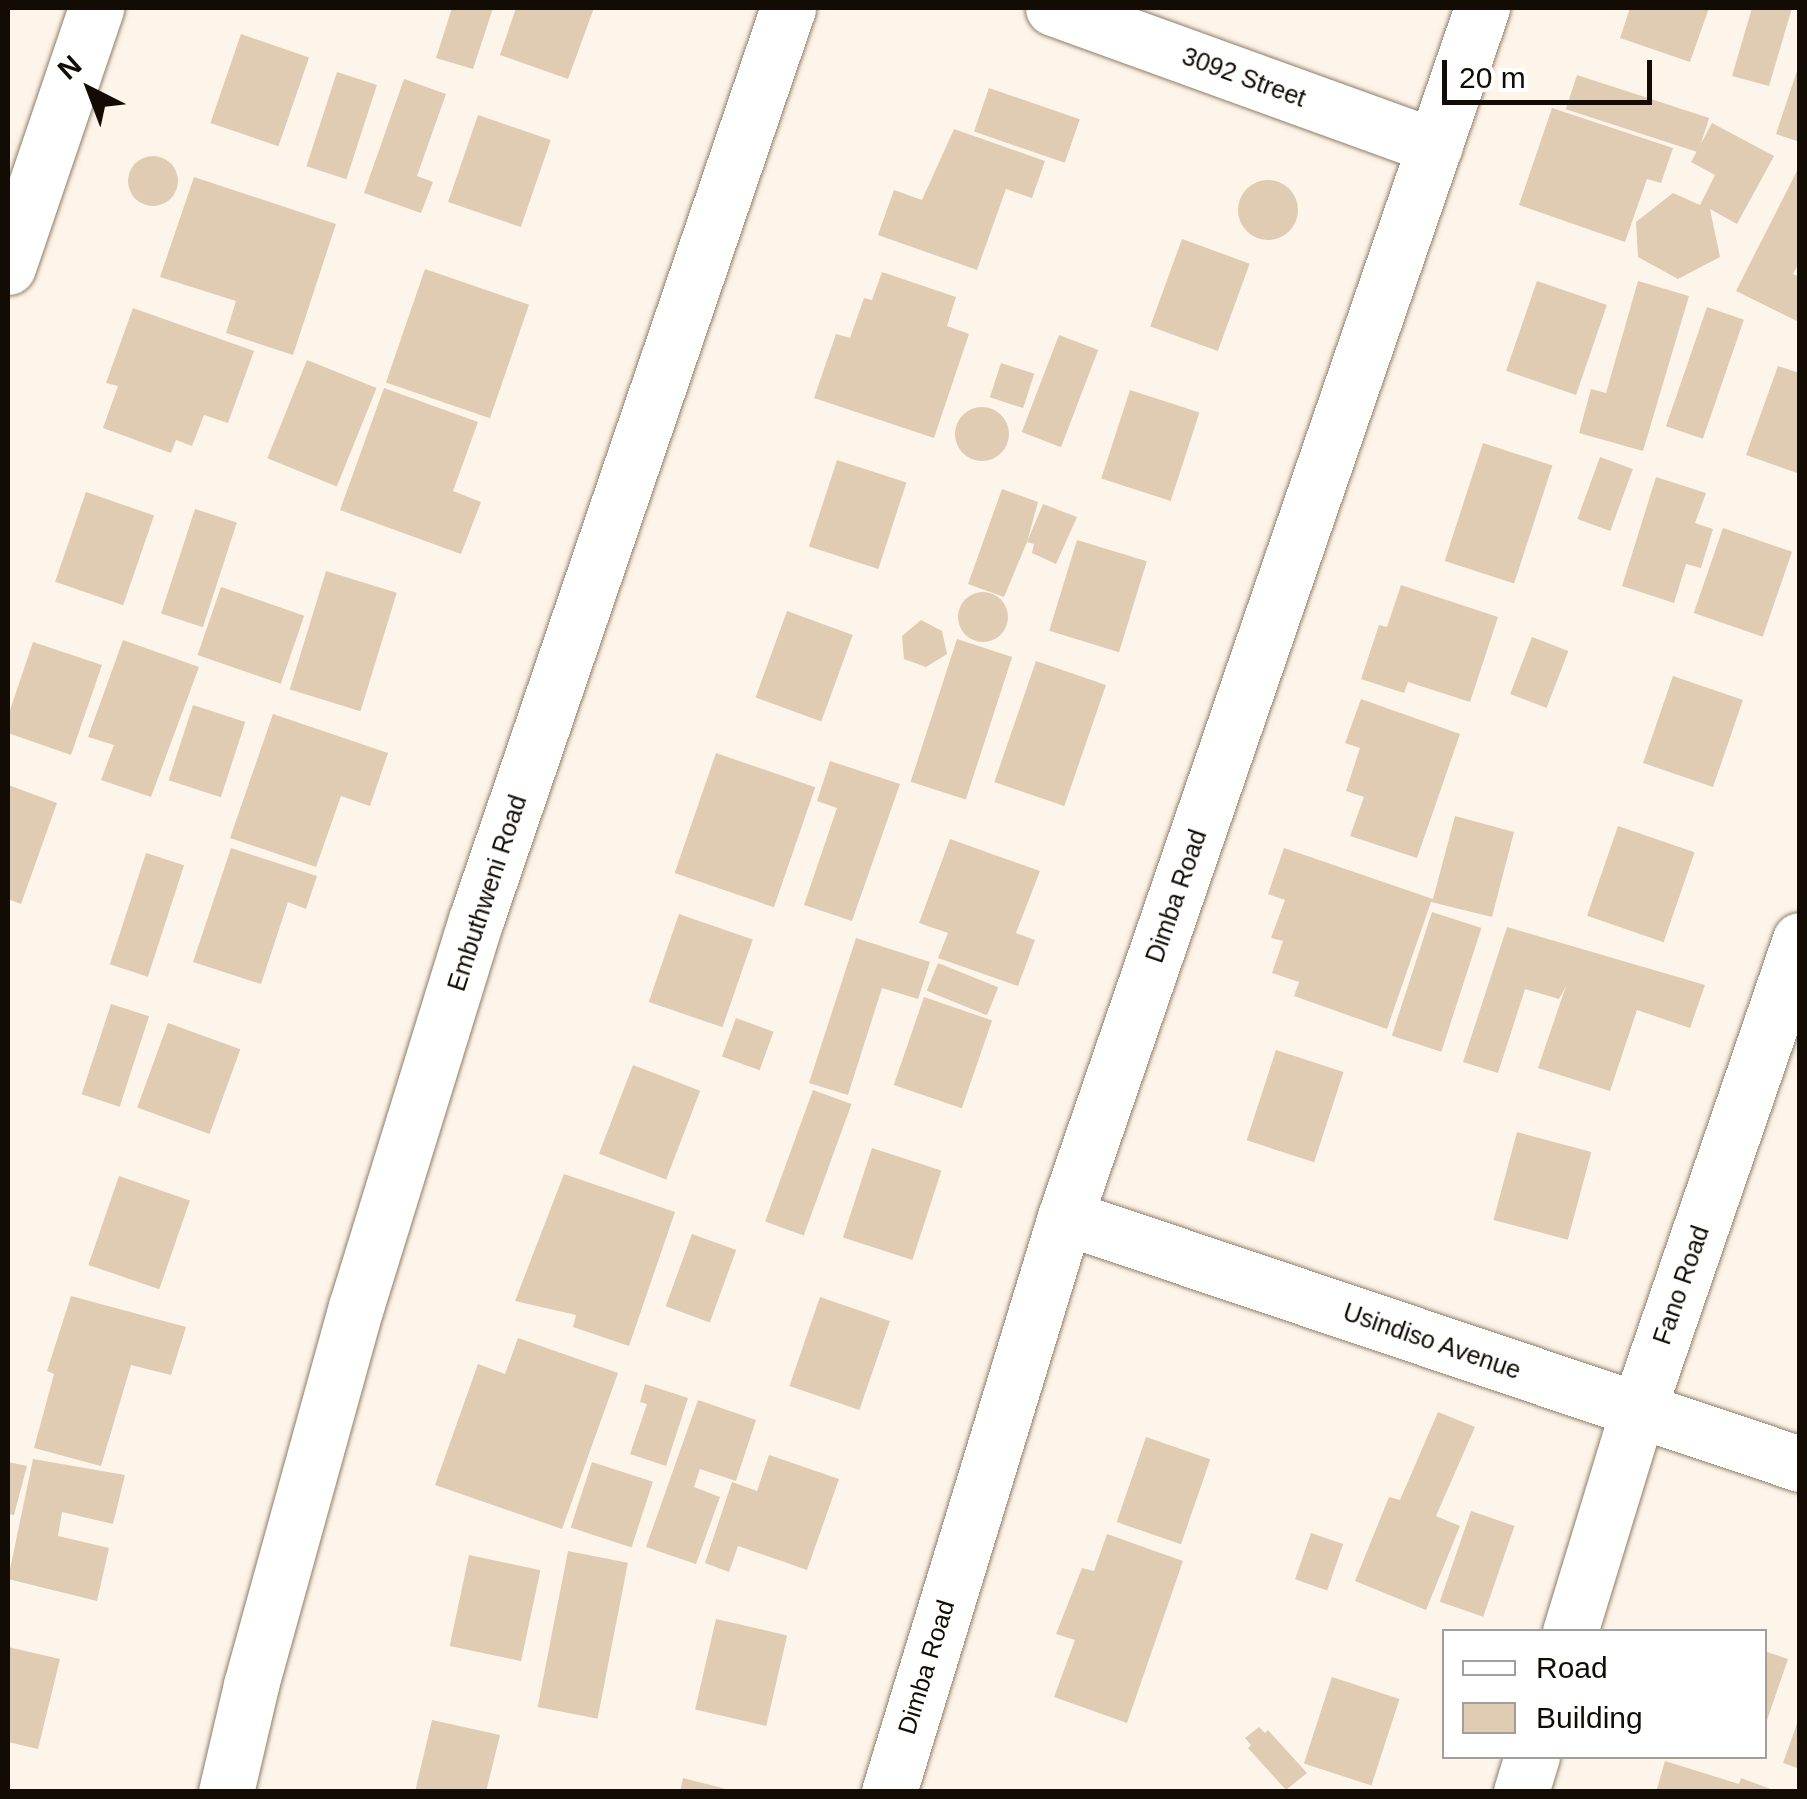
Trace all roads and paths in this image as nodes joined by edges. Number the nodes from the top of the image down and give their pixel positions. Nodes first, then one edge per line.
1 (96, 8) edge
2 (788, 8) edge
3 (1053, 8) edge
4 (1482, 8) edge
5 (1435, 146) junction
6 (22, 179) edge
7 (8, 267) edge
8 (1800, 940) edge
9 (1065, 1217) junction
10 (1638, 1410) junction
11 (1800, 1464) edge
12 (1571, 1629) edge
13 (1531, 1759) edge
14 (226, 1792) edge
15 (889, 1792) edge
16 (1522, 1792) edge

1 - 6 street
2 - 14 street, Embuthweni Road
3 - 5 street, 3092 Street
4 - 5 street, Dimba Road
5 - 9 street, Dimba Road
6 - 7 street
8 - 10 street, Fano Road
9 - 10 street, Usindiso Avenue
9 - 15 street, Dimba Road
10 - 11 street, Usindiso Avenue
10 - 12 street, Fano Road
13 - 16 street

